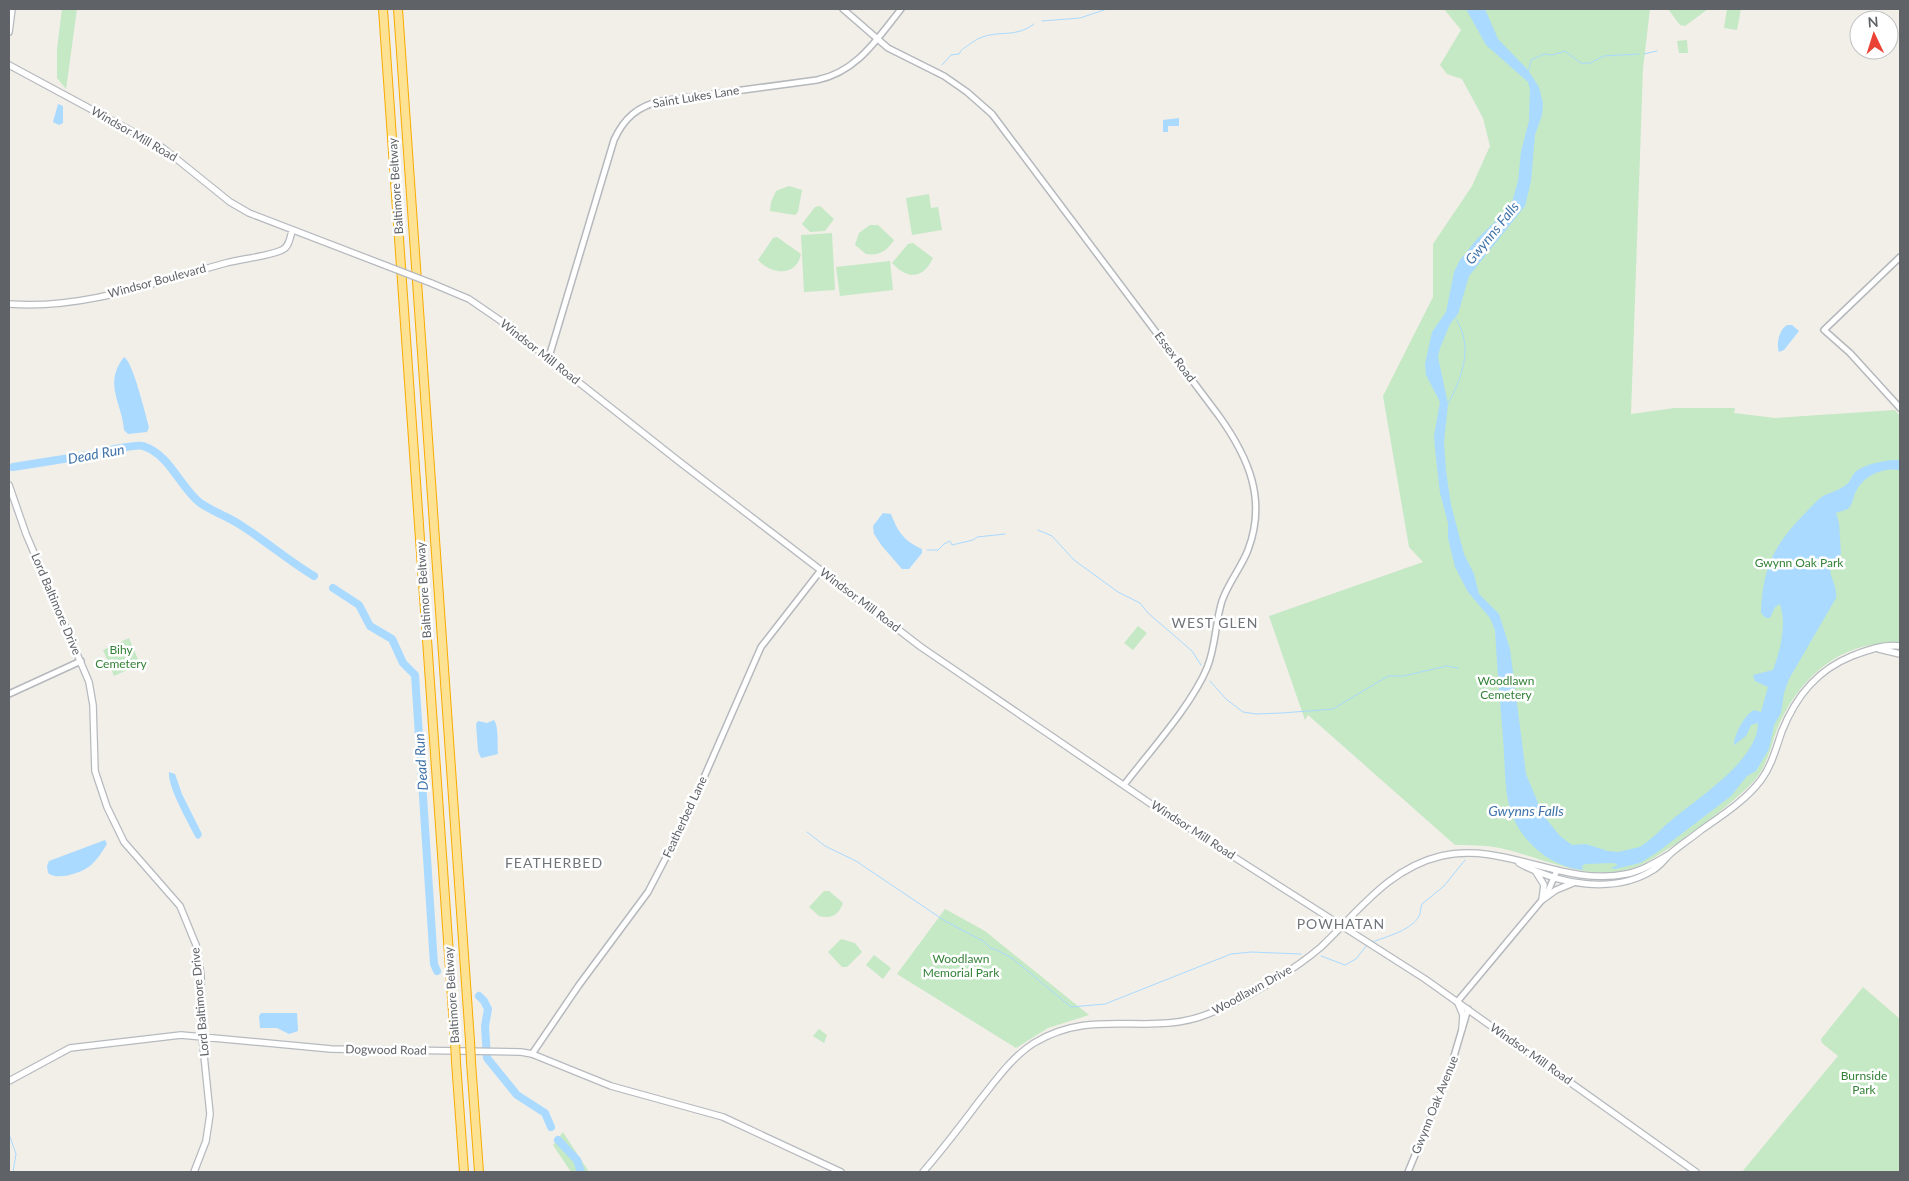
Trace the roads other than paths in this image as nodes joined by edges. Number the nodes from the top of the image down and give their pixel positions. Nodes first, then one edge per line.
1 (12, 9) edge
2 (383, 9) edge
3 (398, 9) edge
4 (843, 9) edge
5 (901, 9) edge
6 (9, 32) edge
7 (876, 40) junction
8 (9, 65) edge
9 (292, 231) junction
10 (1900, 257) edge
11 (9, 304) edge
12 (549, 357) junction
13 (1900, 408) edge
14 (9, 485) edge
15 (821, 570) junction
16 (1900, 646) edge
17 (1874, 648) junction
18 (1900, 654) edge
19 (81, 661) junction
20 (9, 694) edge
21 (1124, 785) junction
22 (1670, 854) junction
23 (1514, 860) junction
24 (1555, 869) junction
25 (1534, 870) junction
26 (1552, 877) junction
27 (1576, 882) junction
28 (1542, 900) junction
29 (1341, 926) junction
30 (1457, 1002) junction
31 (1468, 1009) junction
32 (1462, 1028) junction
33 (202, 1036) junction
34 (532, 1054) junction
35 (9, 1082) edge
36 (194, 1172) edge
37 (464, 1172) edge
38 (479, 1172) edge
39 (841, 1172) edge
40 (923, 1172) edge
41 (1408, 1172) edge
42 (1696, 1172) edge

1 - 6 main road
2 - 37 highway, Baltimore Beltway, bridge
3 - 38 highway, Baltimore Beltway, bridge
4 - 7 street, Essex Road
5 - 7 street, Saint Lukes Lane
7 - 12 street, Saint Lukes Lane
7 - 21 street, Essex Road
8 - 9 main road, Windsor Mill Road
9 - 11 main road, Windsor Boulevard
9 - 12 main road, Windsor Mill Road, bridge
10 - 13 street
12 - 15 main road, Windsor Mill Road
14 - 19 main road, Lord Baltimore Drive
15 - 21 main road, Windsor Mill Road
15 - 34 street, Featherbed Lane
16 - 17 main road
17 - 18 main road
17 - 22 main road
19 - 20 street
19 - 33 main road, Lord Baltimore Drive
21 - 29 main road, Windsor Mill Road
22 - 24 main road
22 - 27 main road
23 - 24 main road, Woodlawn Drive
23 - 25 main road, Woodlawn Drive
23 - 29 main road, Woodlawn Drive
24 - 26 street
25 - 26 main road, Woodlawn Drive
25 - 28 main road
26 - 27 main road
26 - 28 street
27 - 28 main road
28 - 30 street
29 - 30 main road, Windsor Mill Road
29 - 40 main road, Woodlawn Drive
30 - 31 main road, Windsor Mill Road
30 - 32 main road
31 - 32 street, Gwynn Oak Avenue
31 - 42 main road, Windsor Mill Road
32 - 41 street, Gwynn Oak Avenue
33 - 34 main road, Dogwood Road
33 - 35 main road, Dogwood Road
33 - 36 main road, Lord Baltimore Drive
34 - 39 main road, Dogwood Road

